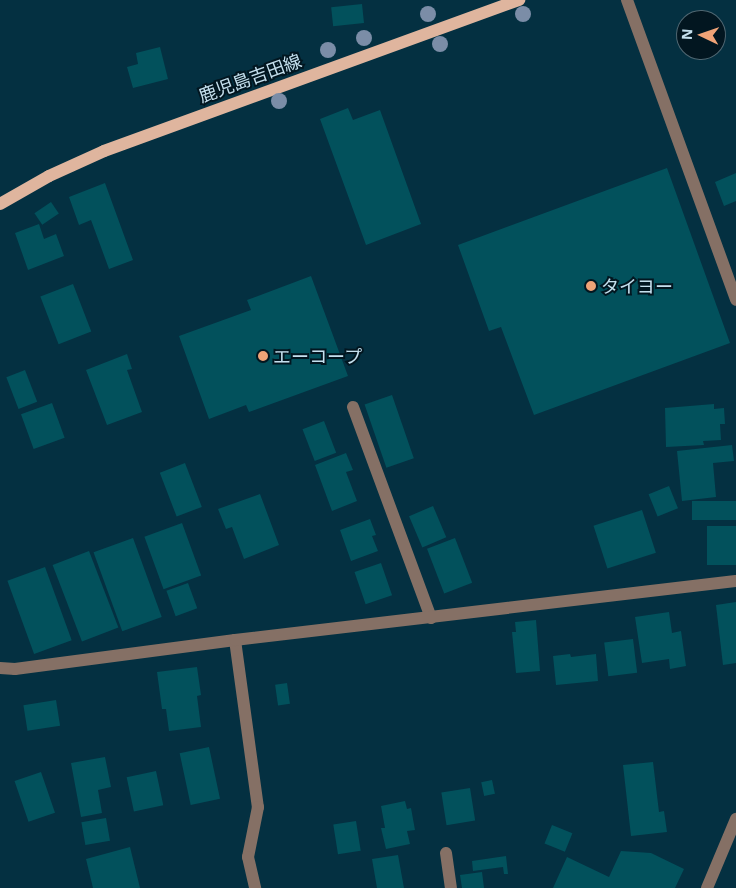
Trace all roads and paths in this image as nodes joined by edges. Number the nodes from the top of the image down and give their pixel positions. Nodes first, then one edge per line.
1 (518, 0) edge
2 (627, 0) edge
3 (0, 204) edge
4 (736, 300) edge
5 (352, 407) dead end
6 (736, 581) edge
7 (431, 618) junction
8 (234, 640) junction
9 (0, 668) edge
10 (736, 820) edge
11 (446, 853) dead end
12 (255, 888) edge
13 (451, 888) edge
14 (707, 888) edge

1 - 3 main road, 鹿児島吉田線
2 - 4 street
5 - 7 street
6 - 7 street
7 - 8 street
8 - 9 street
8 - 12 street
10 - 14 street
11 - 13 street

